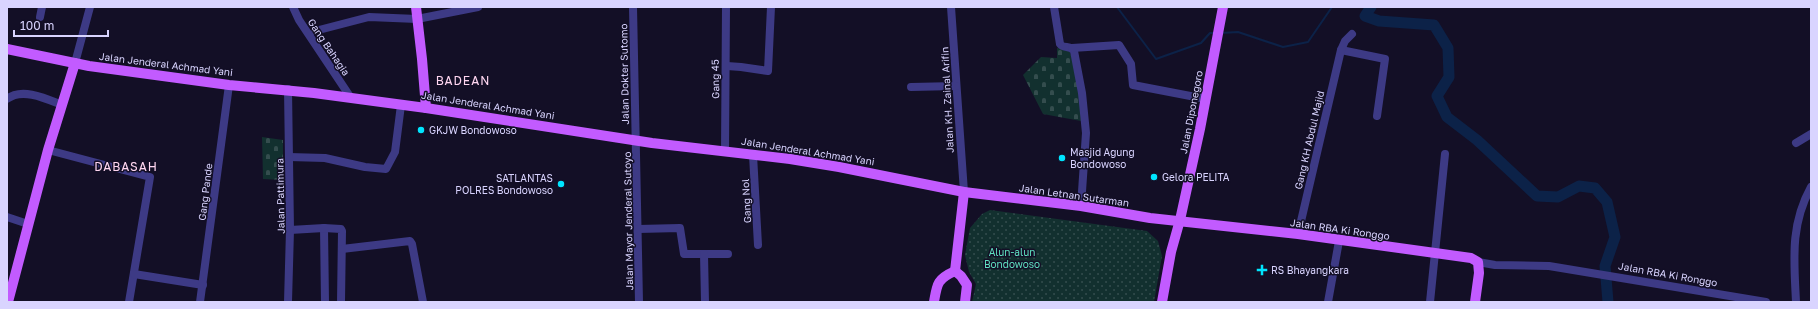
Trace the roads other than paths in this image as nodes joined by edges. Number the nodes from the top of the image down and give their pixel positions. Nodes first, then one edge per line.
1 (42, 7) edge
2 (90, 7) edge
3 (293, 7) edge
4 (416, 7) edge
5 (478, 7) edge
6 (633, 7) edge
7 (726, 7) edge
8 (771, 7) edge
9 (951, 7) edge
10 (1054, 7) edge
11 (1222, 9) edge
12 (40, 17) dead end
13 (417, 19) junction
14 (315, 31) dead end
15 (1352, 34) dead end
16 (1072, 48) junction
17 (7, 49) edge
18 (1341, 50) junction
19 (75, 64) junction
20 (727, 66) junction
21 (229, 85) junction
22 (956, 86) junction
23 (912, 87) dead end
24 (288, 90) junction
25 (346, 97) junction
26 (7, 99) edge
27 (1206, 99) junction
28 (62, 105) junction
29 (401, 105) junction
30 (426, 108) junction
31 (1377, 116) dead end
32 (1811, 134) edge
33 (636, 140) junction
34 (1796, 143) dead end
35 (48, 150) junction
36 (725, 151) junction
37 (1446, 154) dead end
38 (753, 155) junction
39 (289, 157) junction
40 (1811, 187) edge
41 (964, 192) junction
42 (1081, 206) junction
43 (7, 217) edge
44 (1180, 220) junction
45 (28, 224) junction
46 (324, 228) junction
47 (638, 229) junction
48 (290, 230) junction
49 (1298, 234) junction
50 (1339, 241) junction
51 (758, 245) dead end
52 (342, 249) junction
53 (704, 254) junction
54 (728, 254) dead end
55 (1435, 254) junction
56 (1478, 262) junction
57 (1495, 265) junction
58 (954, 271) junction
59 (1480, 273) junction
60 (134, 274) junction
61 (203, 285) junction
62 (8, 299) edge
63 (129, 302) edge
64 (200, 302) edge
65 (288, 302) edge
66 (325, 302) edge
67 (341, 302) edge
68 (423, 302) edge
69 (639, 302) edge
70 (705, 302) edge
71 (934, 302) edge
72 (965, 302) edge
73 (1162, 302) edge
74 (1328, 302) edge
75 (1430, 302) edge
76 (1475, 302) edge
77 (1766, 302) edge
78 (1796, 302) edge

1 - 12 street
2 - 19 street
3 - 25 street, Gang Bahagia
4 - 13 main road
5 - 13 street
6 - 33 street, Jalan Dokter Sutomo
7 - 20 street, Gang 45
8 - 20 street
9 - 22 street, Jalan KH. Zainal Arifin
10 - 16 street
11 - 27 main road, Jalan Diponegoro
13 - 14 street
13 - 30 main road
15 - 18 street
16 - 27 street
16 - 42 street
17 - 19 main road, Jalan Jenderal Achmad Yani
18 - 31 street
18 - 49 street, Gang KH Abdul Majid
19 - 21 main road, Jalan Jenderal Achmad Yani
19 - 28 main road
20 - 36 street, Gang 45
21 - 24 main road, Jalan Jenderal Achmad Yani
21 - 61 street, Gang Pande
22 - 23 street
22 - 41 street, Jalan KH. Zainal Arifin
24 - 25 main road, Jalan Jenderal Achmad Yani
24 - 39 street, Jalan Pattimura
25 - 29 main road, Jalan Jenderal Achmad Yani
26 - 28 street
27 - 44 main road, Jalan Diponegoro
28 - 35 main road
29 - 30 main road, Jalan Jenderal Achmad Yani
29 - 39 street
30 - 33 main road, Jalan Jenderal Achmad Yani
32 - 34 street
33 - 36 main road, Jalan Jenderal Achmad Yani
33 - 47 street, Jalan Mayor Jenderal Sutoyo
35 - 45 main road
35 - 60 street
36 - 38 main road, Jalan Jenderal Achmad Yani
37 - 55 street
38 - 41 main road, Jalan Jenderal Achmad Yani
38 - 51 street, Gang Nol
39 - 48 street, Jalan Pattimura
40 - 78 street
41 - 42 main road, Jalan Letnan Sutarman
41 - 58 main road
42 - 44 main road, Jalan Letnan Sutarman
43 - 45 street
44 - 49 main road, Jalan RBA Ki Ronggo
44 - 73 main road, Jalan Diponegoro
45 - 62 main road
46 - 48 street
46 - 52 street
46 - 66 street
47 - 53 street
47 - 69 street, Jalan Mayor Jenderal Sutoyo
48 - 65 street, Jalan Pattimura
49 - 50 main road, Jalan RBA Ki Ronggo
50 - 55 main road, Jalan RBA Ki Ronggo
50 - 74 street
52 - 67 street
52 - 68 street
53 - 54 street
53 - 70 street
55 - 56 main road, Jalan RBA Ki Ronggo
55 - 75 street
56 - 57 street, Jalan RBA Ki Ronggo
56 - 59 main road
57 - 59 street, Jalan RBA Ki Ronggo
57 - 77 street, Jalan RBA Ki Ronggo
58 - 71 main road
58 - 72 main road
59 - 76 main road
60 - 61 street
60 - 63 street
61 - 64 street, Gang Pande

